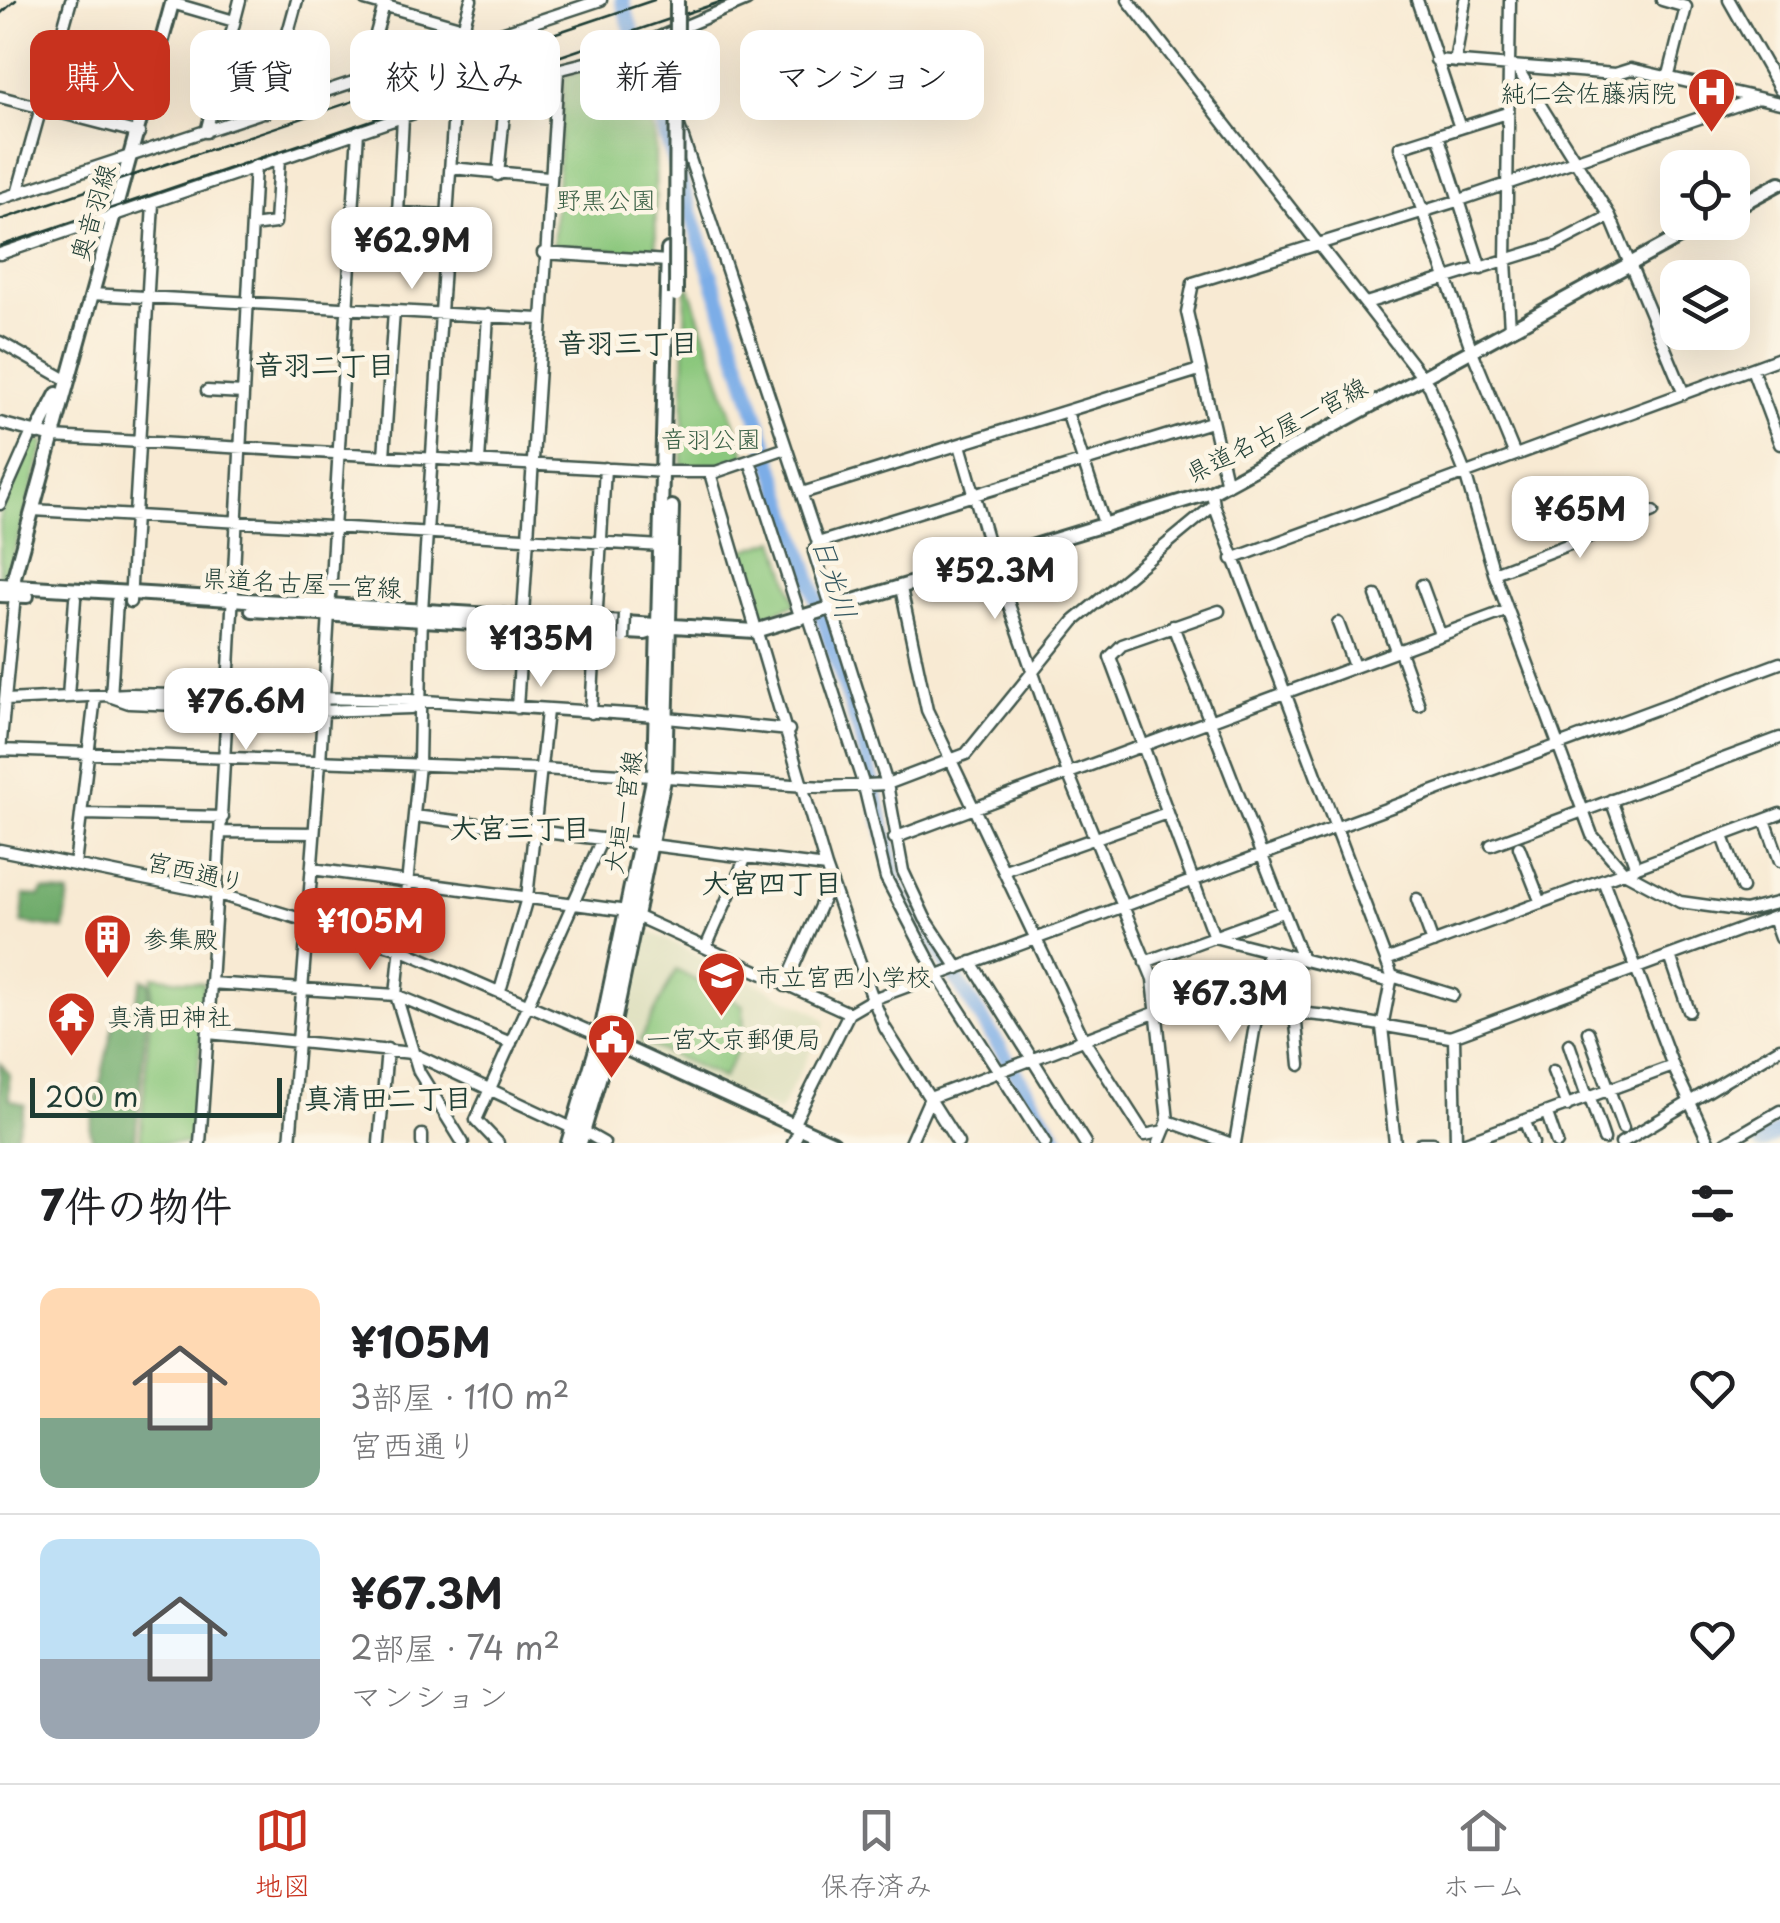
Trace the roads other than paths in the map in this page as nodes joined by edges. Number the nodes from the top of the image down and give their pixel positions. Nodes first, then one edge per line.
1 (71, 0) edge
2 (240, 0) edge
3 (298, 0) edge
4 (365, 0) edge
5 (471, 0) edge
6 (552, 0) edge
7 (601, 0) edge
8 (668, 0) edge
9 (677, 0) edge
10 (746, 0) edge
11 (1128, 0) edge
12 (1417, 0) edge
13 (1466, 0) edge
14 (1510, 0) edge
15 (1662, 0) edge
16 (1729, 0) edge
17 (172, 2) edge
18 (385, 3) edge
19 (555, 16) junction
20 (234, 21) junction
21 (462, 28) joint
22 (62, 30) edge
23 (289, 30) edge
24 (377, 30) edge
25 (514, 30) edge
26 (674, 30) edge
27 (1436, 60) junction
28 (1455, 62) junction
29 (1513, 68) junction
30 (1668, 75) junction
31 (1780, 90) edge
32 (0, 97) edge
33 (1758, 98) junction
34 (30, 104) edge
35 (1780, 104) edge
36 (1508, 112) junction
37 (36, 120) edge
38 (91, 120) edge
39 (242, 120) edge
40 (394, 120) edge
41 (403, 120) edge
42 (453, 120) edge
43 (503, 120) edge
44 (553, 120) edge
45 (676, 120) edge
46 (1460, 128) junction
47 (206, 132) junction
48 (358, 132) junction
49 (139, 133) junction
50 (1438, 135) junction
51 (133, 156) junction
52 (1574, 158) junction
53 (279, 159) junction
54 (255, 166) junction
55 (450, 168) junction
56 (498, 174) junction
57 (548, 177) junction
58 (1507, 183) junction
59 (1780, 183) edge
60 (17, 194) junction
61 (0, 199) edge
62 (1750, 199) edge
63 (1460, 200) junction
64 (153, 203) junction
65 (1422, 211) junction
66 (447, 215) junction
67 (1610, 216) junction
68 (112, 218) junction
69 (252, 226) junction
70 (1675, 240) edge
71 (1318, 245) junction
72 (543, 253) junction
73 (0, 254) edge
74 (668, 256) junction
75 (1506, 261) junction
76 (1633, 263) junction
77 (1481, 269) junction
78 (1446, 277) junction
79 (91, 294) junction
80 (149, 297) junction
81 (248, 300) junction
82 (1366, 303) junction
83 (349, 306) junction
84 (394, 311) junction
85 (442, 312) junction
86 (488, 315) junction
87 (539, 319) junction
88 (1510, 329) junction
89 (0, 342) edge
90 (1472, 351) junction
91 (1780, 358) edge
92 (1752, 369) junction
93 (1199, 370) junction
94 (66, 379) junction
95 (1422, 379) junction
96 (207, 390) dead end
97 (243, 392) junction
98 (1684, 394) junction
99 (1067, 412) junction
100 (1210, 422) junction
101 (0, 423) edge
102 (34, 432) junction
103 (52, 437) junction
104 (140, 442) junction
105 (1780, 444) edge
106 (240, 445) junction
107 (960, 445) junction
108 (786, 448) junction
109 (340, 452) junction
110 (1515, 454) junction
111 (384, 456) junction
112 (432, 460) junction
113 (752, 460) junction
114 (479, 462) junction
115 (1085, 462) junction
116 (531, 465) junction
117 (606, 468) junction
118 (669, 472) junction
119 (1465, 472) junction
120 (710, 473) junction
121 (1227, 484) junction
122 (802, 493) junction
123 (974, 495) junction
124 (1213, 499) junction
125 (0, 504) edge
126 (34, 510) junction
127 (1652, 512) dead end
128 (135, 515) junction
129 (236, 523) junction
130 (1105, 526) junction
131 (336, 528) junction
132 (428, 532) junction
133 (526, 538) junction
134 (598, 543) junction
135 (818, 543) junction
136 (662, 546) junction
137 (993, 559) junction
138 (1232, 559) junction
139 (1494, 572) junction
140 (1422, 585) dead end
141 (901, 588) junction
142 (7, 590) edge
143 (1376, 596) dead end
144 (75, 598) junction
145 (126, 599) junction
146 (230, 604) junction
147 (328, 610) junction
148 (1508, 610) junction
149 (829, 611) junction
150 (1218, 611) dead end
151 (625, 614) dead end
152 (422, 615) junction
153 (807, 617) junction
154 (520, 620) junction
155 (1338, 623) dead end
156 (594, 626) junction
157 (1173, 626) junction
158 (666, 629) junction
159 (755, 631) junction
160 (1440, 634) junction
161 (624, 638) dead end
162 (1398, 650) junction
163 (1354, 666) junction
164 (1779, 666) edge
165 (1034, 672) junction
166 (1282, 693) junction
167 (68, 697) junction
168 (95, 697) junction
169 (112, 697) junction
170 (6, 700) junction
171 (230, 701) junction
172 (420, 704) junction
173 (1419, 704) dead end
174 (321, 705) junction
175 (516, 708) junction
176 (547, 711) junction
177 (591, 713) junction
178 (663, 717) junction
179 (1211, 720) junction
180 (789, 730) junction
181 (1780, 738) edge
182 (1142, 745) junction
183 (1560, 745) junction
184 (0, 751) edge
185 (88, 755) junction
186 (226, 758) junction
187 (320, 762) junction
188 (953, 762) junction
189 (419, 764) junction
190 (544, 769) junction
191 (1068, 773) junction
192 (660, 775) junction
193 (886, 784) junction
194 (801, 785) junction
195 (866, 786) junction
196 (1611, 800) junction
197 (974, 806) junction
198 (1166, 812) junction
199 (1581, 812) junction
200 (83, 814) junction
201 (1780, 814) edge
202 (414, 816) junction
203 (224, 817) junction
204 (1765, 820) junction
205 (1336, 827) junction
206 (537, 831) junction
207 (223, 832) junction
208 (314, 834) junction
209 (1723, 836) junction
210 (894, 838) junction
211 (602, 839) junction
212 (1093, 840) junction
213 (647, 844) junction
214 (1491, 845) dead end
215 (1520, 847) dead end
216 (0, 850) edge
217 (1261, 856) junction
218 (746, 857) junction
219 (1780, 860) edge
220 (76, 865) junction
221 (826, 867) junction
222 (1636, 868) junction
223 (312, 869) junction
224 (1006, 870) junction
225 (1624, 872) junction
226 (831, 880) junction
227 (1192, 880) junction
228 (1604, 880) junction
229 (407, 882) junction
230 (1742, 888) dead end
231 (218, 894) junction
232 (527, 898) junction
233 (1417, 898) dead end
234 (1780, 902) edge
235 (1541, 903) junction
236 (574, 904) junction
237 (1125, 907) junction
238 (1282, 912) junction
239 (632, 913) junction
240 (1777, 917) edge
241 (308, 921) junction
242 (1036, 936) junction
243 (1214, 938) junction
244 (1780, 938) edge
245 (1433, 943) junction
246 (706, 947) junction
247 (400, 949) junction
248 (1267, 954) junction
249 (1670, 956) junction
250 (1302, 959) junction
251 (1386, 960) junction
252 (971, 962) junction
253 (1146, 962) junction
254 (957, 968) junction
255 (1637, 968) junction
256 (939, 975) junction
257 (1391, 979) junction
258 (210, 983) junction
259 (785, 986) junction
260 (302, 989) junction
261 (500, 991) junction
262 (396, 995) junction
263 (1454, 996) dead end
264 (873, 999) junction
265 (530, 1004) junction
266 (1256, 1009) junction
267 (1689, 1010) dead end
268 (1158, 1012) junction
269 (849, 1013) junction
270 (1295, 1013) junction
271 (1382, 1026) junction
272 (1588, 1032) dead end
273 (208, 1033) junction
274 (1454, 1036) junction
275 (605, 1039) junction
276 (1084, 1040) junction
277 (298, 1041) junction
278 (511, 1043) junction
279 (1568, 1044) dead end
280 (386, 1048) junction
281 (1780, 1048) edge
282 (412, 1053) junction
283 (1034, 1058) junction
284 (1300, 1065) dead end
285 (1673, 1066) junction
286 (998, 1070) junction
287 (1553, 1071) dead end
288 (490, 1088) junction
289 (1609, 1090) junction
290 (930, 1098) junction
291 (1589, 1098) junction
292 (1689, 1103) junction
293 (1567, 1106) junction
294 (1780, 1111) edge
295 (1546, 1114) junction
296 (1526, 1122) junction
297 (1166, 1126) junction
298 (796, 1127) junction
299 (1623, 1128) dead end
300 (1504, 1130) junction
301 (579, 1134) edge
302 (1604, 1139) dead end
303 (200, 1143) edge
304 (290, 1143) edge
305 (379, 1143) edge
306 (463, 1143) edge
307 (498, 1143) edge
308 (568, 1143) edge
309 (604, 1143) edge
310 (794, 1143) edge
311 (833, 1143) edge
312 (910, 1143) edge
313 (958, 1143) edge
314 (1045, 1143) edge
315 (1084, 1143) edge
316 (1159, 1143) edge
317 (1232, 1143) edge
318 (1396, 1143) edge
319 (1421, 1143) edge
320 (1437, 1143) edge
321 (1459, 1143) edge
322 (1508, 1143) edge
323 (1533, 1143) edge
324 (1557, 1143) edge
325 (1621, 1143) edge
326 (1709, 1143) edge
327 (1726, 1143) edge

1 - 22 street
2 - 20 street
3 - 23 street
4 - 18 street
5 - 21 street
6 - 19 street
7 - 19 street
8 - 74 main road, 大垣一宮線
9 - 118 main road, 大垣一宮線, bridge
10 - 26 street
11 - 71 street
12 - 27 street
13 - 28 street
14 - 29 street
15 - 30 street
16 - 31 street
17 - 20 street
17 - 49 main road, 奥音羽線
18 - 21 street
18 - 24 street
19 - 25 street
20 - 47 street
27 - 28 street
27 - 46 street
28 - 29 street
29 - 30 street
29 - 36 street
29 - 52 street
30 - 33 street
32 - 34 street
33 - 35 street
33 - 52 street
36 - 46 street
36 - 58 street
37 - 60 street
38 - 49 street
39 - 47 street
40 - 48 street
41 - 66 street
42 - 55 street
43 - 56 street
44 - 57 street
45 - 108 street
46 - 50 street
47 - 51 street
48 - 53 street
48 - 83 street
49 - 51 main road, 奥音羽線
50 - 63 street
50 - 65 street
51 - 60 street
51 - 68 main road, 奥音羽線
52 - 58 street
52 - 67 street
53 - 54 street
53 - 69 street
54 - 64 street
54 - 69 street
55 - 56 street
55 - 66 street
56 - 57 street
57 - 72 street
58 - 63 street
58 - 75 street
59 - 62 main road
60 - 61 street
63 - 65 street
63 - 77 street
64 - 68 street
64 - 80 street
65 - 71 street
65 - 78 street
66 - 85 street
67 - 75 street
67 - 76 street
68 - 73 street
68 - 79 main road, 奥音羽線
69 - 81 street
70 - 76 main road, 県道名古屋一宮線
71 - 82 street
71 - 93 street
72 - 74 street
72 - 87 street
74 - 118 main road, 大垣一宮線
75 - 77 street
75 - 88 street
76 - 88 main road, 県道名古屋一宮線
76 - 98 street
77 - 78 street
78 - 82 street
78 - 90 street
79 - 80 street
79 - 94 main road, 奥音羽線
80 - 81 street
80 - 104 street
81 - 83 street
81 - 97 street
82 - 95 street
83 - 84 street
83 - 109 street
84 - 85 street
84 - 111 street
85 - 86 street
85 - 112 street
86 - 87 street
86 - 114 street
87 - 116 street
88 - 90 main road, 県道名古屋一宮線
89 - 94 street
90 - 95 main road, 県道名古屋一宮線
90 - 110 street
91 - 92 street
92 - 98 street
92 - 105 street
93 - 99 street
93 - 100 street
94 - 102 main road, 奥音羽線
94 - 103 main road, 奥音羽線
95 - 119 street
95 - 121 main road, 県道名古屋一宮線
96 - 97 street
97 - 106 street
98 - 110 street
99 - 107 street
99 - 115 street
100 - 115 street
100 - 121 street
101 - 102 street
102 - 103 street
102 - 125 street
103 - 104 street
103 - 126 main road, 奥音羽線
104 - 106 street
104 - 128 street
106 - 109 street
106 - 129 street
107 - 122 street
107 - 123 street
108 - 113 street
108 - 122 street
109 - 111 street
109 - 131 street
110 - 119 street
111 - 112 street
112 - 114 street
112 - 132 street
113 - 120 street
113 - 153 street
114 - 116 street
115 - 123 street
115 - 130 street
116 - 117 street
116 - 133 street
117 - 118 street
117 - 134 street
118 - 120 street
118 - 136 main road, 大垣一宮線
118 - 158 main road, 大垣一宮線
119 - 138 street
119 - 139 street
120 - 159 street
121 - 124 main road, 県道名古屋一宮線
122 - 135 street
123 - 135 street
123 - 137 street
124 - 130 main road, 県道名古屋一宮線
124 - 138 street
124 - 165 street
126 - 128 street
126 - 142 main road, 奥音羽線
127 - 139 street
128 - 129 street
128 - 145 street
129 - 131 street
129 - 146 street
130 - 137 main road, 県道名古屋一宮線
131 - 132 street
131 - 147 street
132 - 133 street
132 - 152 street
133 - 134 street
133 - 154 street
134 - 136 street
134 - 156 street
135 - 149 street
136 - 158 main road, 大垣一宮線
137 - 141 main road, 県道名古屋一宮線
137 - 165 street
138 - 166 street
139 - 148 street
140 - 160 street
141 - 149 main road, 県道名古屋一宮線
141 - 188 street
142 - 144 main road, 県道名古屋一宮線
142 - 145 main road, 県道名古屋一宮線
142 - 170 street
143 - 162 street
144 - 145 main road, 県道名古屋一宮線
144 - 167 street
145 - 146 main road, 県道名古屋一宮線
145 - 169 street
146 - 147 main road, 県道名古屋一宮線
146 - 171 street
147 - 152 main road, 県道名古屋一宮線
147 - 174 street
148 - 160 street
148 - 183 street
149 - 153 main road, 県道名古屋一宮線
149 - 193 street
150 - 157 street
151 - 161 street, bridge
152 - 154 main road, 県道名古屋一宮線
152 - 172 street
153 - 159 main road, 県道名古屋一宮線
153 - 195 street
154 - 156 main road, 県道名古屋一宮線
154 - 175 street
155 - 163 street
156 - 158 main road, 県道名古屋一宮線
156 - 177 street
157 - 179 street
157 - 182 street
158 - 159 main road, 県道名古屋一宮線
158 - 178 main road, 大垣一宮線
159 - 180 street
160 - 162 street
162 - 163 street
162 - 173 street
163 - 166 street
164 - 183 street
165 - 188 street
165 - 191 street
166 - 179 street
166 - 205 street
167 - 168 street
167 - 170 street
168 - 169 street
168 - 185 street
169 - 171 street
170 - 184 street
171 - 174 street
171 - 186 street
172 - 174 street
172 - 175 street
172 - 189 street
174 - 187 street
175 - 176 street
176 - 177 street
176 - 190 street
177 - 178 street
178 - 180 street
178 - 192 main road, 大垣一宮線
179 - 182 street
179 - 217 street
180 - 194 street
181 - 196 street
182 - 191 street
182 - 198 street
183 - 199 street
183 - 205 street
184 - 185 street
185 - 186 street
185 - 200 street
186 - 187 street
186 - 203 street
187 - 189 street
187 - 208 street
188 - 193 street
188 - 197 street
189 - 190 street
189 - 202 street
190 - 192 street
190 - 206 street
191 - 197 street
191 - 212 street
192 - 194 street
192 - 213 main road, 大垣一宮線
193 - 195 street
193 - 210 street
194 - 195 street
194 - 221 street
195 - 256 street
196 - 199 street
196 - 222 street
197 - 210 street
197 - 224 street
198 - 212 street
198 - 227 street
199 - 214 street
199 - 225 street
200 - 203 street
200 - 220 street
201 - 204 street
202 - 206 street
202 - 229 street
203 - 207 street
204 - 209 street
204 - 219 street
205 - 217 street
205 - 251 street
206 - 211 street
206 - 232 street
207 - 208 street
207 - 231 street
208 - 223 street
209 - 222 street
209 - 230 street
210 - 254 street
211 - 213 street
211 - 236 street
212 - 224 street
212 - 237 street
213 - 218 street
213 - 239 main road, 大垣一宮線
215 - 235 street
216 - 220 street, 宮西通り
217 - 227 street
217 - 238 street
218 - 221 street
218 - 246 street
220 - 231 street, 宮西通り
221 - 226 street
222 - 225 street
223 - 229 street
223 - 241 street
224 - 242 street
225 - 228 street
225 - 234 street
226 - 259 street
226 - 264 street
227 - 237 street
227 - 243 street
228 - 235 street
228 - 255 street
229 - 232 street
229 - 247 street
231 - 241 street, 宮西通り
231 - 258 street
232 - 236 street
232 - 261 street
233 - 245 street
235 - 245 street
236 - 239 street
236 - 265 street
237 - 242 street
237 - 253 street
238 - 243 street
238 - 250 street
239 - 246 street
239 - 275 main road, 大垣一宮線
240 - 244 street
240 - 249 street
241 - 247 street, 宮西通り
241 - 260 street
242 - 252 street
242 - 276 street
243 - 248 street
243 - 253 street
245 - 251 street
246 - 259 street
247 - 261 street, 宮西通り
247 - 262 street
248 - 250 street
248 - 266 street
249 - 255 street
249 - 267 street
250 - 257 street
251 - 257 street
252 - 254 street
252 - 283 street
253 - 268 street
254 - 256 street
255 - 274 street
255 - 285 street
256 - 264 street
256 - 286 street
257 - 263 street
257 - 271 street
258 - 260 street
258 - 273 street
259 - 269 street
260 - 262 street
260 - 277 street
261 - 265 street, 宮西通り
262 - 278 street
262 - 282 street
264 - 269 street
264 - 290 street
265 - 275 street, 宮西通り
265 - 278 street
266 - 268 street
266 - 270 street
266 - 317 street
268 - 276 street
268 - 297 street
269 - 298 street
270 - 271 street
270 - 284 street
271 - 274 street
271 - 318 street
272 - 289 street
273 - 277 street
273 - 303 street
274 - 321 street
275 - 298 main road
275 - 301 main road, 大垣一宮線
276 - 283 street
276 - 297 street
277 - 280 street
277 - 304 street
278 - 288 street
279 - 291 street
280 - 282 street
280 - 305 street
281 - 292 street
282 - 288 street
282 - 306 street
283 - 286 street
283 - 315 street
285 - 289 street
285 - 292 street
286 - 290 street
286 - 314 street
287 - 293 street
288 - 301 street
288 - 307 street
289 - 291 street
289 - 299 street
290 - 312 street
290 - 313 street
291 - 293 street
291 - 302 street
292 - 325 street
292 - 326 street
293 - 295 street
294 - 327 street
295 - 296 street
295 - 324 street
296 - 300 street
296 - 323 street
297 - 316 street
297 - 317 street
298 - 310 street
298 - 311 main road
300 - 321 street
300 - 322 street
301 - 308 main road, 大垣一宮線
301 - 309 street
319 - 320 street
320 - 321 street

